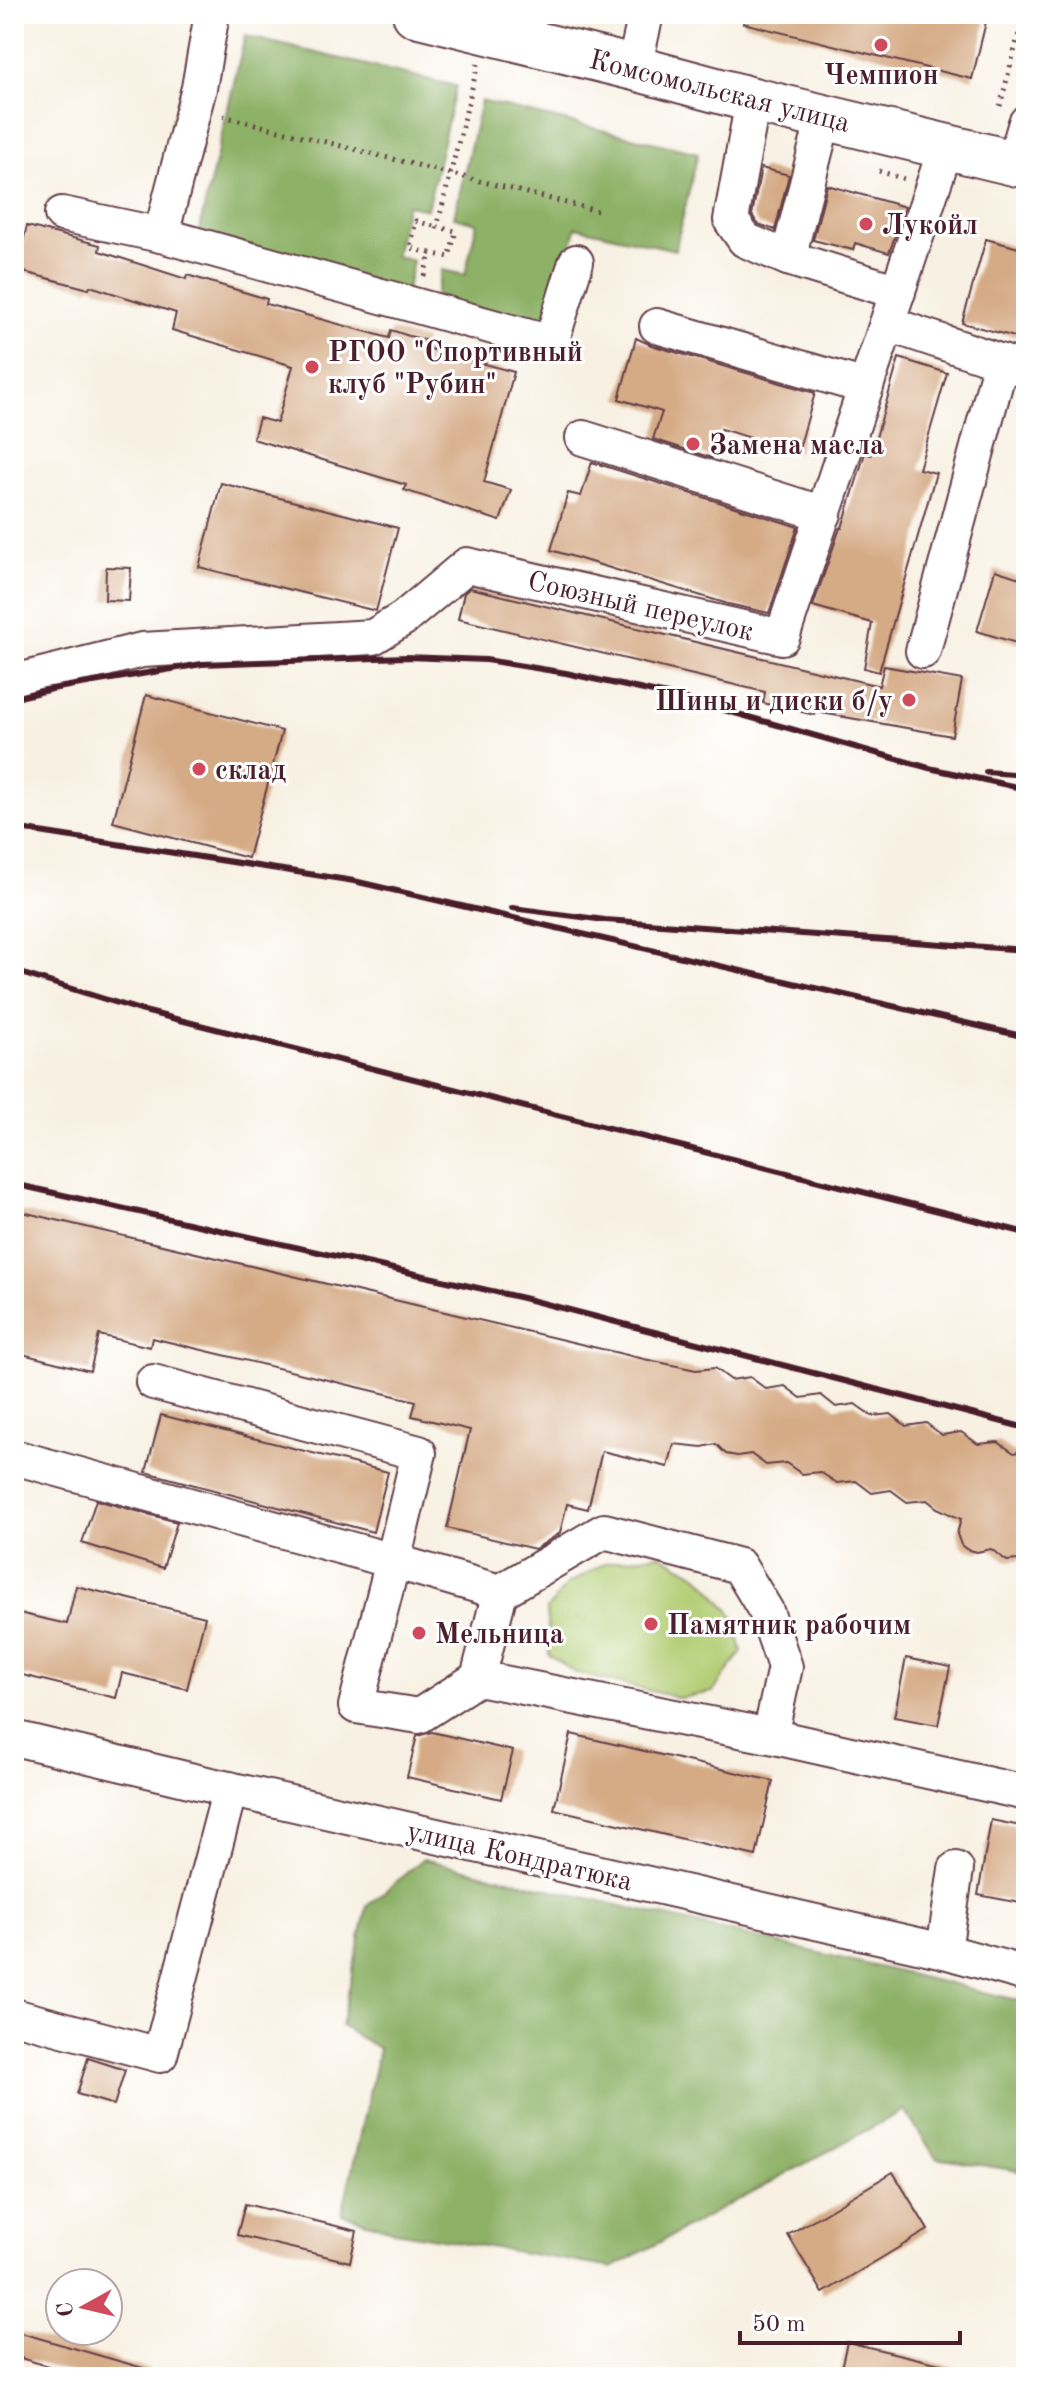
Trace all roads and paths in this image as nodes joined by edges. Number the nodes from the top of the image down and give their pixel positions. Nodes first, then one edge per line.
1 (212, 14) edge
2 (415, 14) edge
3 (646, 14) edge
4 (1024, 14) edge
5 (486, 31) junction
6 (634, 68) junction
7 (753, 100) junction
8 (194, 108) junction
9 (824, 117) junction
10 (1016, 140) edge
11 (946, 147) junction
12 (450, 174) junction
13 (598, 211) dead end
14 (62, 214) dead end
15 (437, 227) junction
16 (161, 235) junction
17 (430, 253) junction
18 (788, 258) junction
19 (576, 262) dead end
20 (416, 306) junction
21 (893, 308) junction
22 (657, 326) dead end
23 (1014, 366) edge
24 (866, 387) junction
25 (583, 438) dead end
26 (824, 514) junction
27 (923, 651) dead end
28 (14, 682) edge
29 (153, 1382) dead end
30 (14, 1457) edge
31 (393, 1561) junction
32 (500, 1592) junction
33 (478, 1678) junction
34 (770, 1736) junction
35 (14, 1738) edge
36 (230, 1789) junction
37 (1026, 1793) edge
38 (956, 1869) dead end
39 (944, 1951) junction
40 (1026, 1974) edge
41 (14, 2016) edge

1 - 8 street
2 - 5 main road, Комсомольская улица
3 - 6 street
4 - 10 path
5 - 6 main road, Комсомольская улица
5 - 12 path
6 - 7 main road, Комсомольская улица
7 - 9 main road, Комсомольская улица
7 - 18 street
8 - 12 path
8 - 16 street
9 - 11 main road, Комсомольская улица
9 - 18 street
10 - 11 main road, Комсомольская улица
11 - 21 street, Союзный переулок
12 - 13 path
12 - 15 path
14 - 16 street
15 - 17 path
15 - 17 path
16 - 20 street
17 - 20 path
18 - 21 street
19 - 20 street
21 - 23 street
21 - 24 street, Союзный переулок
22 - 24 street
23 - 27 street
24 - 26 street, Союзный переулок
25 - 26 street
26 - 28 street, Союзный переулок
29 - 31 street
30 - 31 street
31 - 32 street
31 - 33 street
32 - 33 street
32 - 34 street
33 - 34 street
34 - 37 street
35 - 36 street, улица Кондратюка
36 - 39 street, улица Кондратюка
36 - 41 street
38 - 39 street
39 - 40 street, улица Кондратюка

